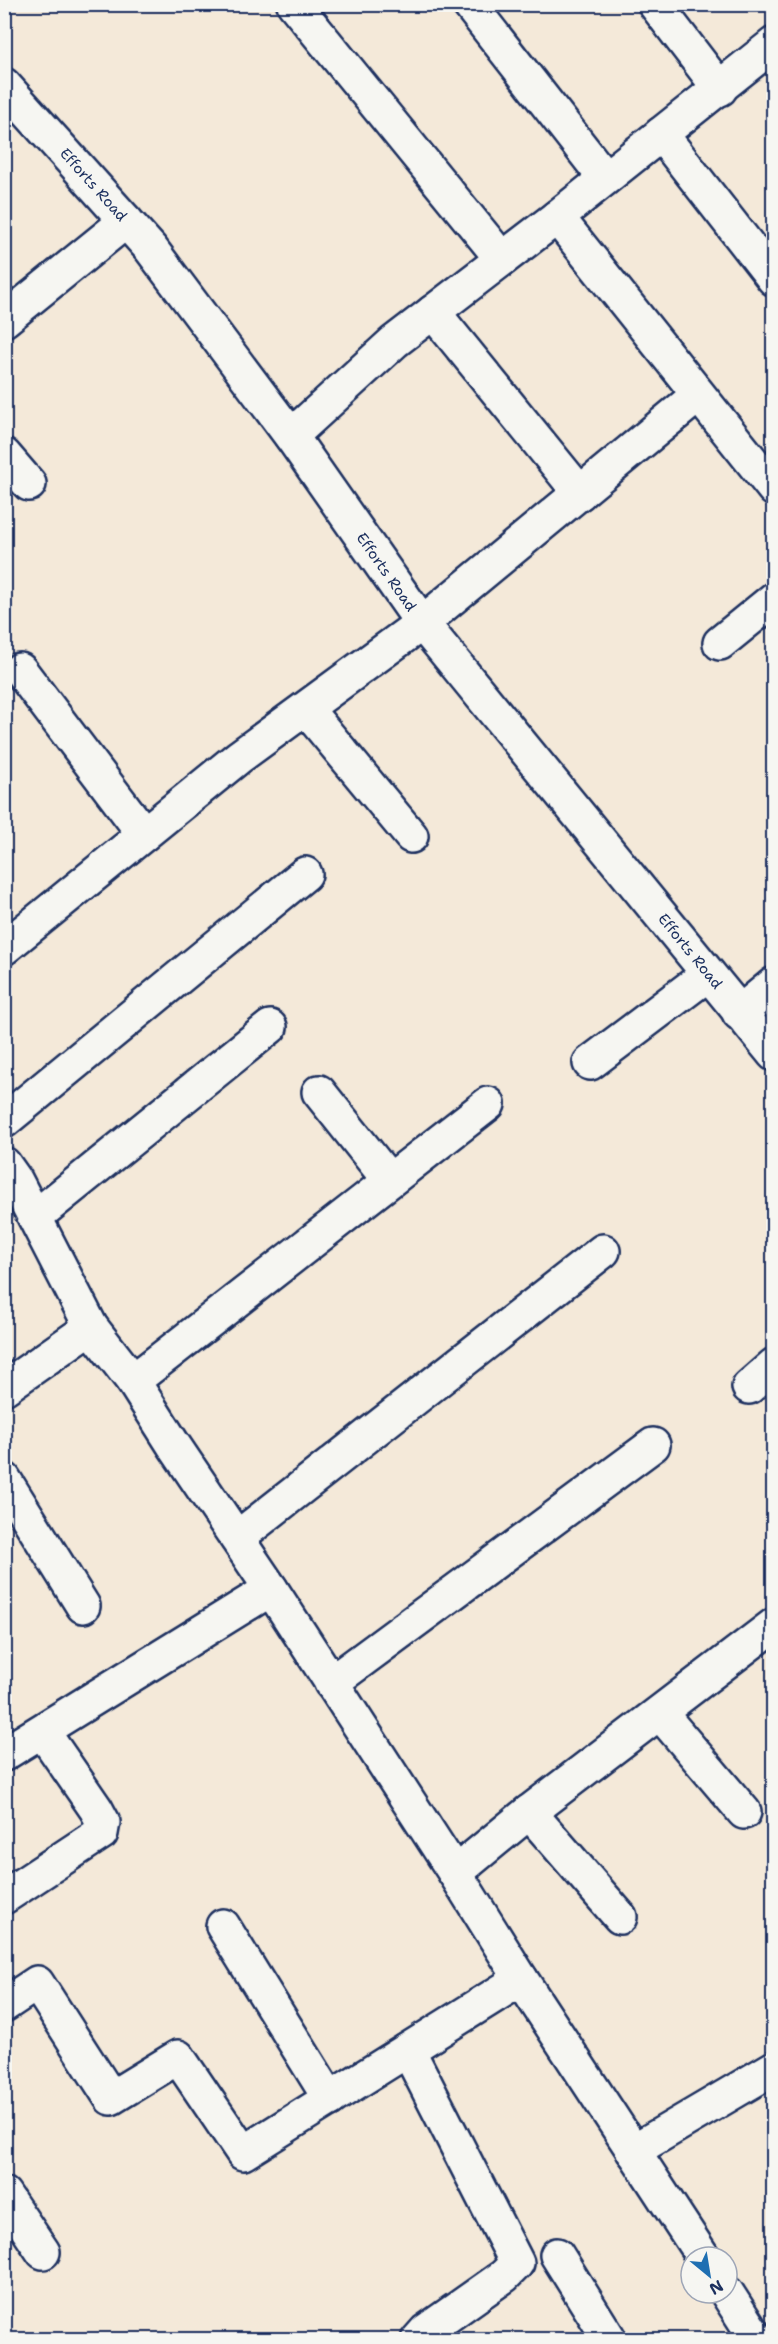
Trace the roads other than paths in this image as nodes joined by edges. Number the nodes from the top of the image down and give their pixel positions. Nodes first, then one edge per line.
1 (294, 4) edge
2 (469, 4) edge
3 (655, 4) edge
4 (770, 54) edge
5 (720, 89) junction
6 (9, 99) edge
7 (661, 134) junction
8 (605, 178) junction
9 (557, 217) junction
10 (126, 221) junction
11 (502, 259) junction
12 (774, 279) edge
13 (434, 312) junction
14 (4, 320) edge
15 (697, 396) junction
16 (291, 436) junction
17 (4, 455) edge
18 (29, 484) dead end
19 (774, 489) edge
20 (580, 493) junction
21 (774, 599) edge
22 (422, 623) junction
23 (720, 643) dead end
24 (20, 670) dead end
25 (306, 709) junction
26 (144, 834) junction
27 (411, 836) dead end
28 (305, 874) dead end
29 (4, 948) edge
30 (708, 974) junction
31 (774, 984) edge
32 (740, 1013) junction
33 (270, 1027) dead end
34 (774, 1054) edge
35 (590, 1063) dead end
36 (318, 1092) dead end
37 (488, 1104) dead end
38 (4, 1121) edge
39 (4, 1164) edge
40 (389, 1180) junction
41 (35, 1217) junction
42 (603, 1251) dead end
43 (91, 1327) junction
44 (774, 1365) edge
45 (133, 1381) junction
46 (749, 1387) dead end
47 (4, 1388) edge
48 (653, 1445) dead end
49 (4, 1479) edge
50 (237, 1538) junction
51 (271, 1589) junction
52 (84, 1606) dead end
53 (774, 1625) edge
54 (331, 1683) junction
55 (660, 1713) junction
56 (43, 1732) junction
57 (4, 1754) edge
58 (529, 1812) junction
59 (744, 1812) dead end
60 (455, 1873) junction
61 (4, 1896) edge
62 (620, 1917) dead end
63 (223, 1926) dead end
64 (520, 1979) junction
65 (4, 2006) edge
66 (408, 2050) junction
67 (774, 2068) edge
68 (330, 2099) junction
69 (633, 2151) junction
70 (4, 2194) edge
71 (695, 2245) edge
72 (43, 2252) dead end
73 (557, 2255) dead end
74 (735, 2305) edge
75 (418, 2340) edge
76 (610, 2340) edge
77 (758, 2340) edge

1 - 11 street
2 - 8 street
3 - 5 street
4 - 5 street
5 - 7 street
6 - 10 street, Efforts Road
7 - 8 street
7 - 12 street
8 - 9 street
9 - 11 street
9 - 15 street
10 - 14 street
10 - 16 street, Efforts Road
11 - 13 street
13 - 16 street
13 - 20 street
15 - 19 street
15 - 20 street
16 - 22 street, Efforts Road
17 - 18 street
20 - 22 street
21 - 23 street
22 - 25 street
22 - 30 street, Efforts Road
24 - 26 street
25 - 26 street
25 - 27 street
26 - 29 street
28 - 38 street
30 - 32 street, Efforts Road
30 - 35 street
31 - 32 street
32 - 34 street, Efforts Road
33 - 41 street
36 - 40 street
37 - 40 street
39 - 41 street
40 - 45 street
41 - 43 street
42 - 50 street
43 - 45 street
43 - 47 street
44 - 46 street
45 - 50 street
48 - 54 street
49 - 52 street
50 - 51 street
51 - 54 street
51 - 56 street
53 - 55 street
54 - 60 street
55 - 58 street
55 - 59 street
56 - 57 street
56 - 61 street
58 - 60 street
58 - 62 street
60 - 64 street
63 - 68 street
64 - 66 street
64 - 69 street
65 - 68 street
66 - 68 street
66 - 75 street
67 - 69 street
69 - 71 street
70 - 72 street
73 - 76 street
74 - 77 street

